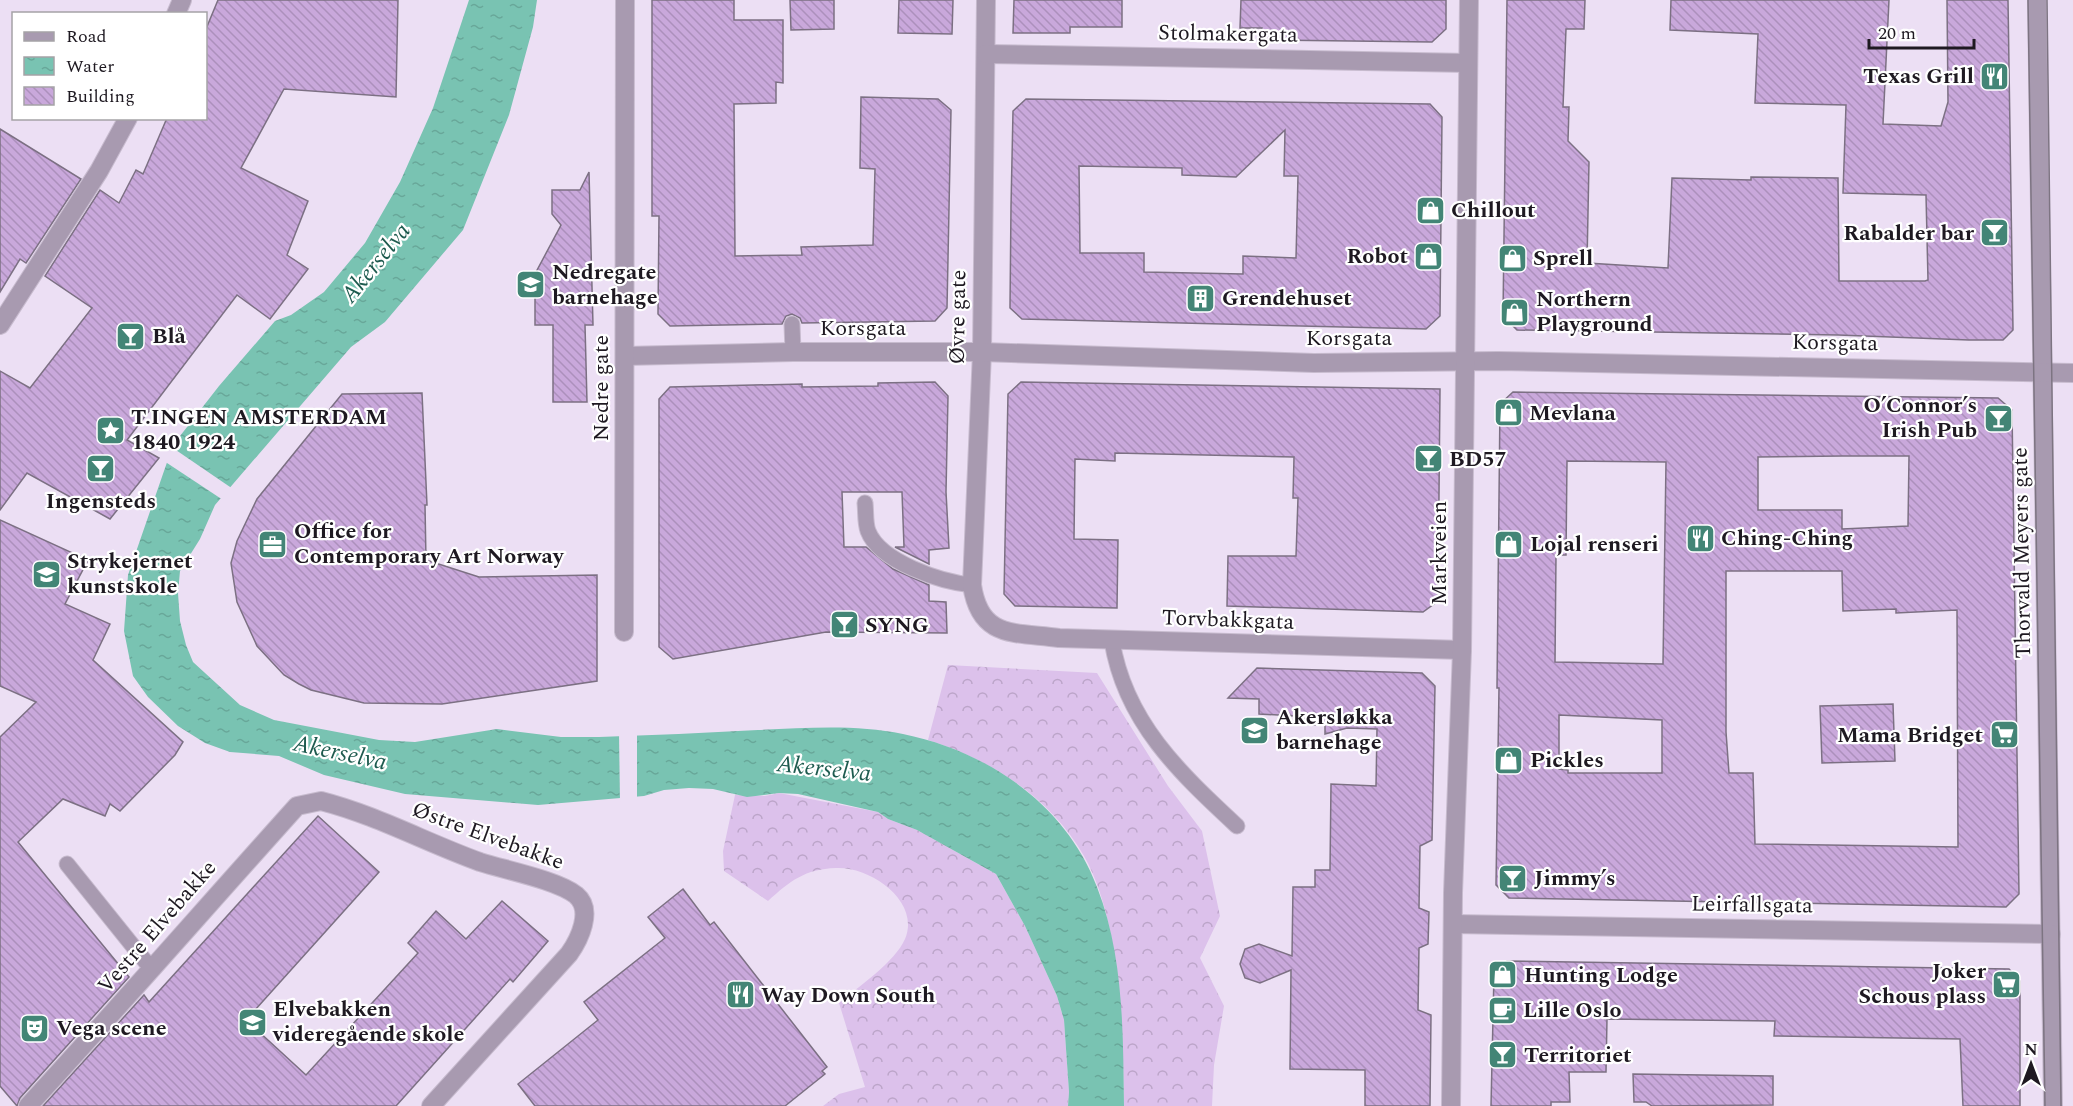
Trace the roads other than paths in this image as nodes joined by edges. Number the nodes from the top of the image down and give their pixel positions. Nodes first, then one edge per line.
1 (625, 0) edge
2 (986, 0) edge
3 (1469, 0) edge
4 (2037, 0) edge
5 (986, 54) junction
6 (1468, 63) junction
7 (127, 120) edge
8 (792, 324) dead end
9 (0, 325) edge
10 (793, 352) junction
11 (982, 352) junction
12 (625, 356) junction
13 (1464, 362) junction
14 (2043, 372) junction
15 (2073, 373) edge
16 (865, 503) dead end
17 (972, 585) junction
18 (994, 627) joint
19 (624, 632) dead end
20 (1112, 641) junction
21 (1462, 650) junction
22 (297, 806) joint
23 (1237, 826) dead end
24 (67, 864) dead end
25 (1453, 924) junction
26 (2051, 934) junction
27 (154, 968) junction
28 (28, 1106) edge
29 (430, 1106) edge
30 (1451, 1106) edge
31 (2053, 1106) edge

1 - 12 street, Nedre gate
2 - 5 street, Øvre gate
3 - 6 street, Markveien
4 - 14 street, Thorvald Meyers gate
5 - 6 street, Stolmakergata
5 - 11 street, Øvre gate
6 - 13 street, Markveien
7 - 9 street
8 - 10 lane
10 - 11 street, Korsgata
10 - 12 street, Korsgata
11 - 13 street, Korsgata
11 - 17 street, Øvre gate
12 - 19 street, Nedre gate
13 - 14 street, Korsgata
13 - 21 street, Markveien
14 - 15 street, Korsgata
14 - 26 street, Thorvald Meyers gate
16 - 17 lane
17 - 18 street, Øvre gate
18 - 20 street, Torvbakkgata
20 - 21 street, Torvbakkgata
20 - 23 lane
21 - 25 street, Markveien
22 - 27 street, Vestre Elvebakke
22 - 29 street, Østre Elvebakke
24 - 27 lane
25 - 26 street, Leirfallsgata
25 - 30 street, Markveien
26 - 31 street, Thorvald Meyers gate
27 - 28 street, Vestre Elvebakke

